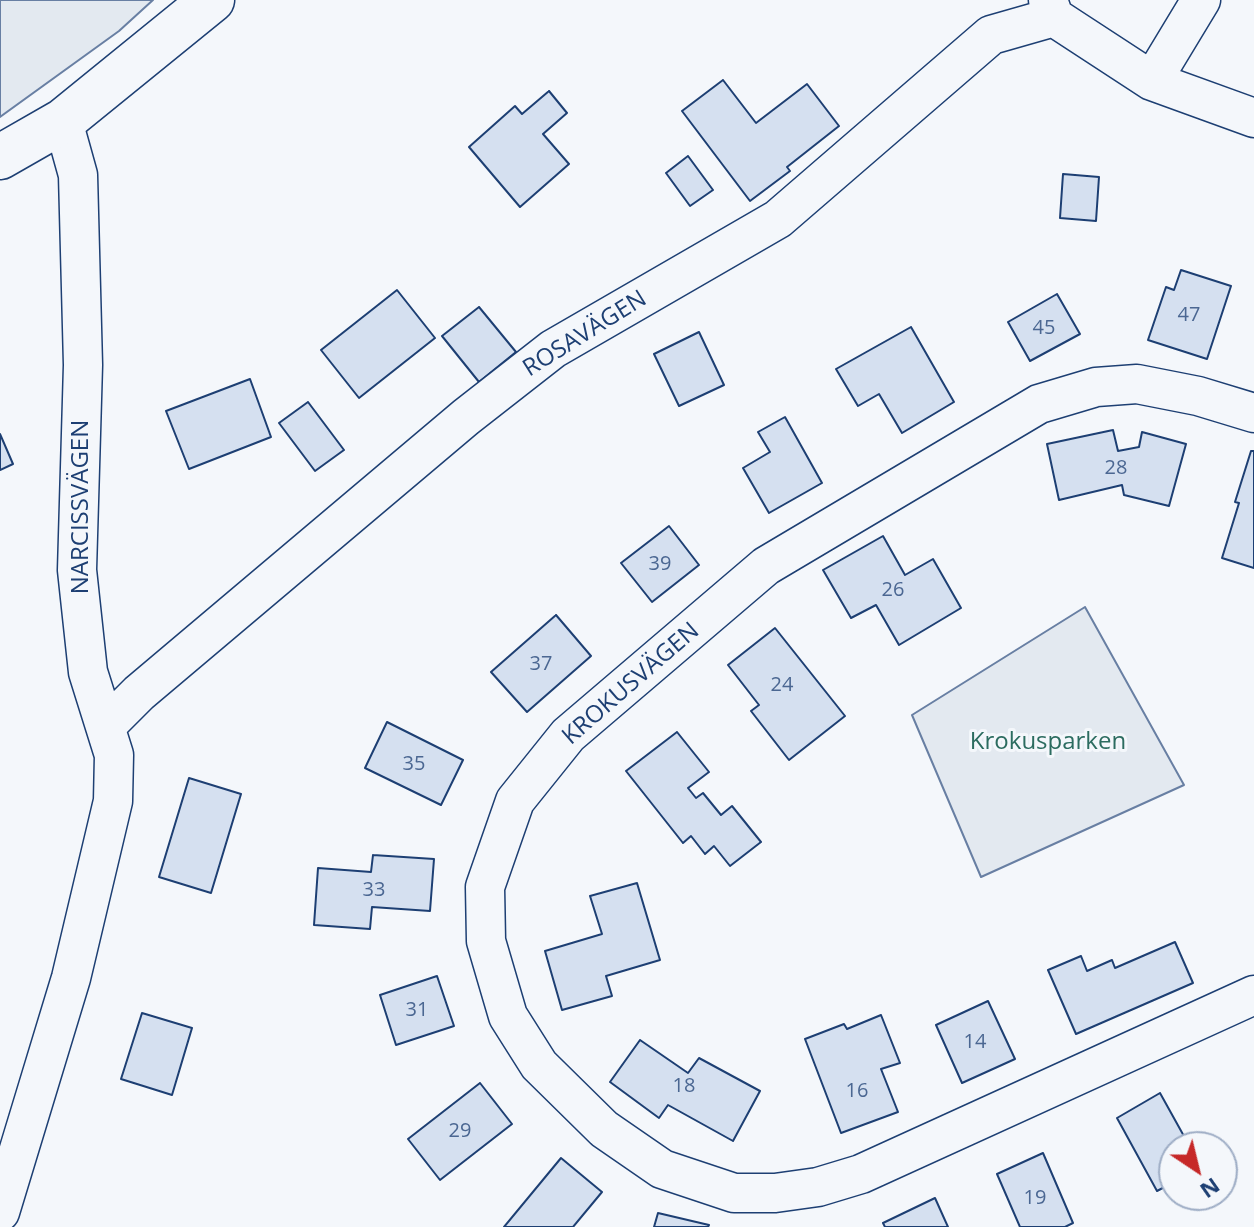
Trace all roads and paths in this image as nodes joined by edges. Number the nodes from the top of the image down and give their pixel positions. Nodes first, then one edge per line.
1 (212, 0) edge
2 (1201, 0) edge
3 (1051, 8) edge
4 (1152, 81) junction
5 (1254, 118) edge
6 (63, 121) junction
7 (0, 157) edge
8 (1254, 413) edge
9 (106, 726) junction
10 (1254, 995) edge
11 (0, 1212) edge

1 - 6 main road
2 - 4 street
3 - 4 street
3 - 9 street, ROSAVÄGEN
4 - 5 street
6 - 7 main road
6 - 9 street, NARCISSVÄGEN
8 - 10 street, KROKUSVÄGEN
9 - 11 street, NARCISSVÄGEN

